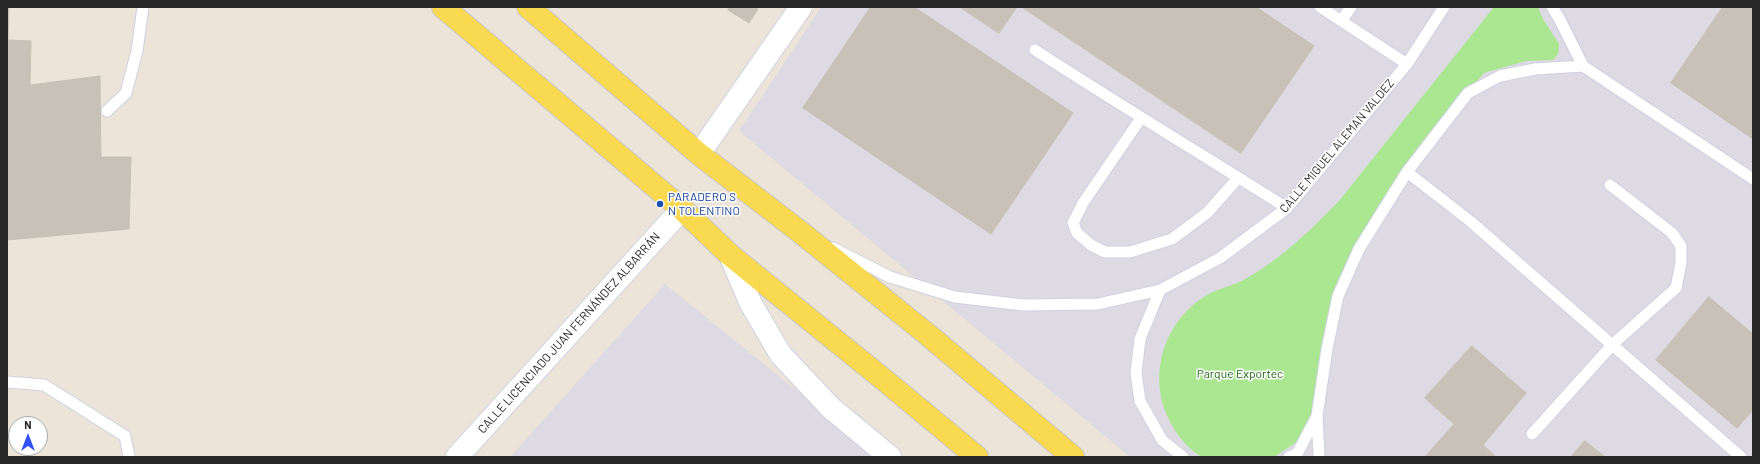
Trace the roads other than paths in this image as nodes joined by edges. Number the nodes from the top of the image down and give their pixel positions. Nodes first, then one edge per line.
1 (143, 7) edge
2 (443, 7) edge
3 (528, 7) edge
4 (801, 7) edge
5 (1320, 7) edge
6 (1351, 7) edge
7 (1444, 7) edge
8 (1552, 7) edge
9 (1341, 21) junction
10 (1035, 50) dead end
11 (1407, 64) junction
12 (1583, 66) junction
13 (107, 111) dead end
14 (1141, 118) junction
15 (699, 154) junction
16 (1407, 172) junction
17 (1238, 178) junction
18 (1753, 179) edge
19 (1610, 186) dead end
20 (1287, 208) junction
21 (682, 209) junction
22 (799, 232) junction
23 (730, 255) junction
24 (1160, 290) junction
25 (1613, 344) junction
26 (7, 382) edge
27 (1317, 416) junction
28 (1532, 434) dead end
29 (129, 457) edge
30 (457, 457) edge
31 (890, 457) edge
32 (977, 457) edge
33 (1073, 457) edge
34 (1183, 457) edge
35 (1289, 457) edge
36 (1319, 457) edge
37 (1741, 457) edge

1 - 13 lane
2 - 21 main road
3 - 15 main road
4 - 15 street
5 - 9 lane
6 - 9 lane
7 - 11 lane, CALLE MIGUEL ALEMAN VALDEZ
8 - 12 lane
9 - 11 lane
10 - 14 lane
11 - 20 lane, CALLE MIGUEL ALEMAN VALDEZ
12 - 16 lane
12 - 18 lane
14 - 17 lane
14 - 17 lane
15 - 22 main road
16 - 25 lane
16 - 27 lane
17 - 20 lane
19 - 25 lane
20 - 24 lane, CALLE MIGUEL ALEMAN VALDEZ
21 - 23 main road
21 - 30 street, CALLE LICENCIADO JUAN FERNÁNDEZ ALBARRÁN
22 - 24 lane, CALLE MIGUEL ALEMAN VALDEZ
22 - 33 main road
23 - 31 street
23 - 32 main road
24 - 34 lane
25 - 28 lane
25 - 37 lane
26 - 29 lane
27 - 35 lane
27 - 36 lane

